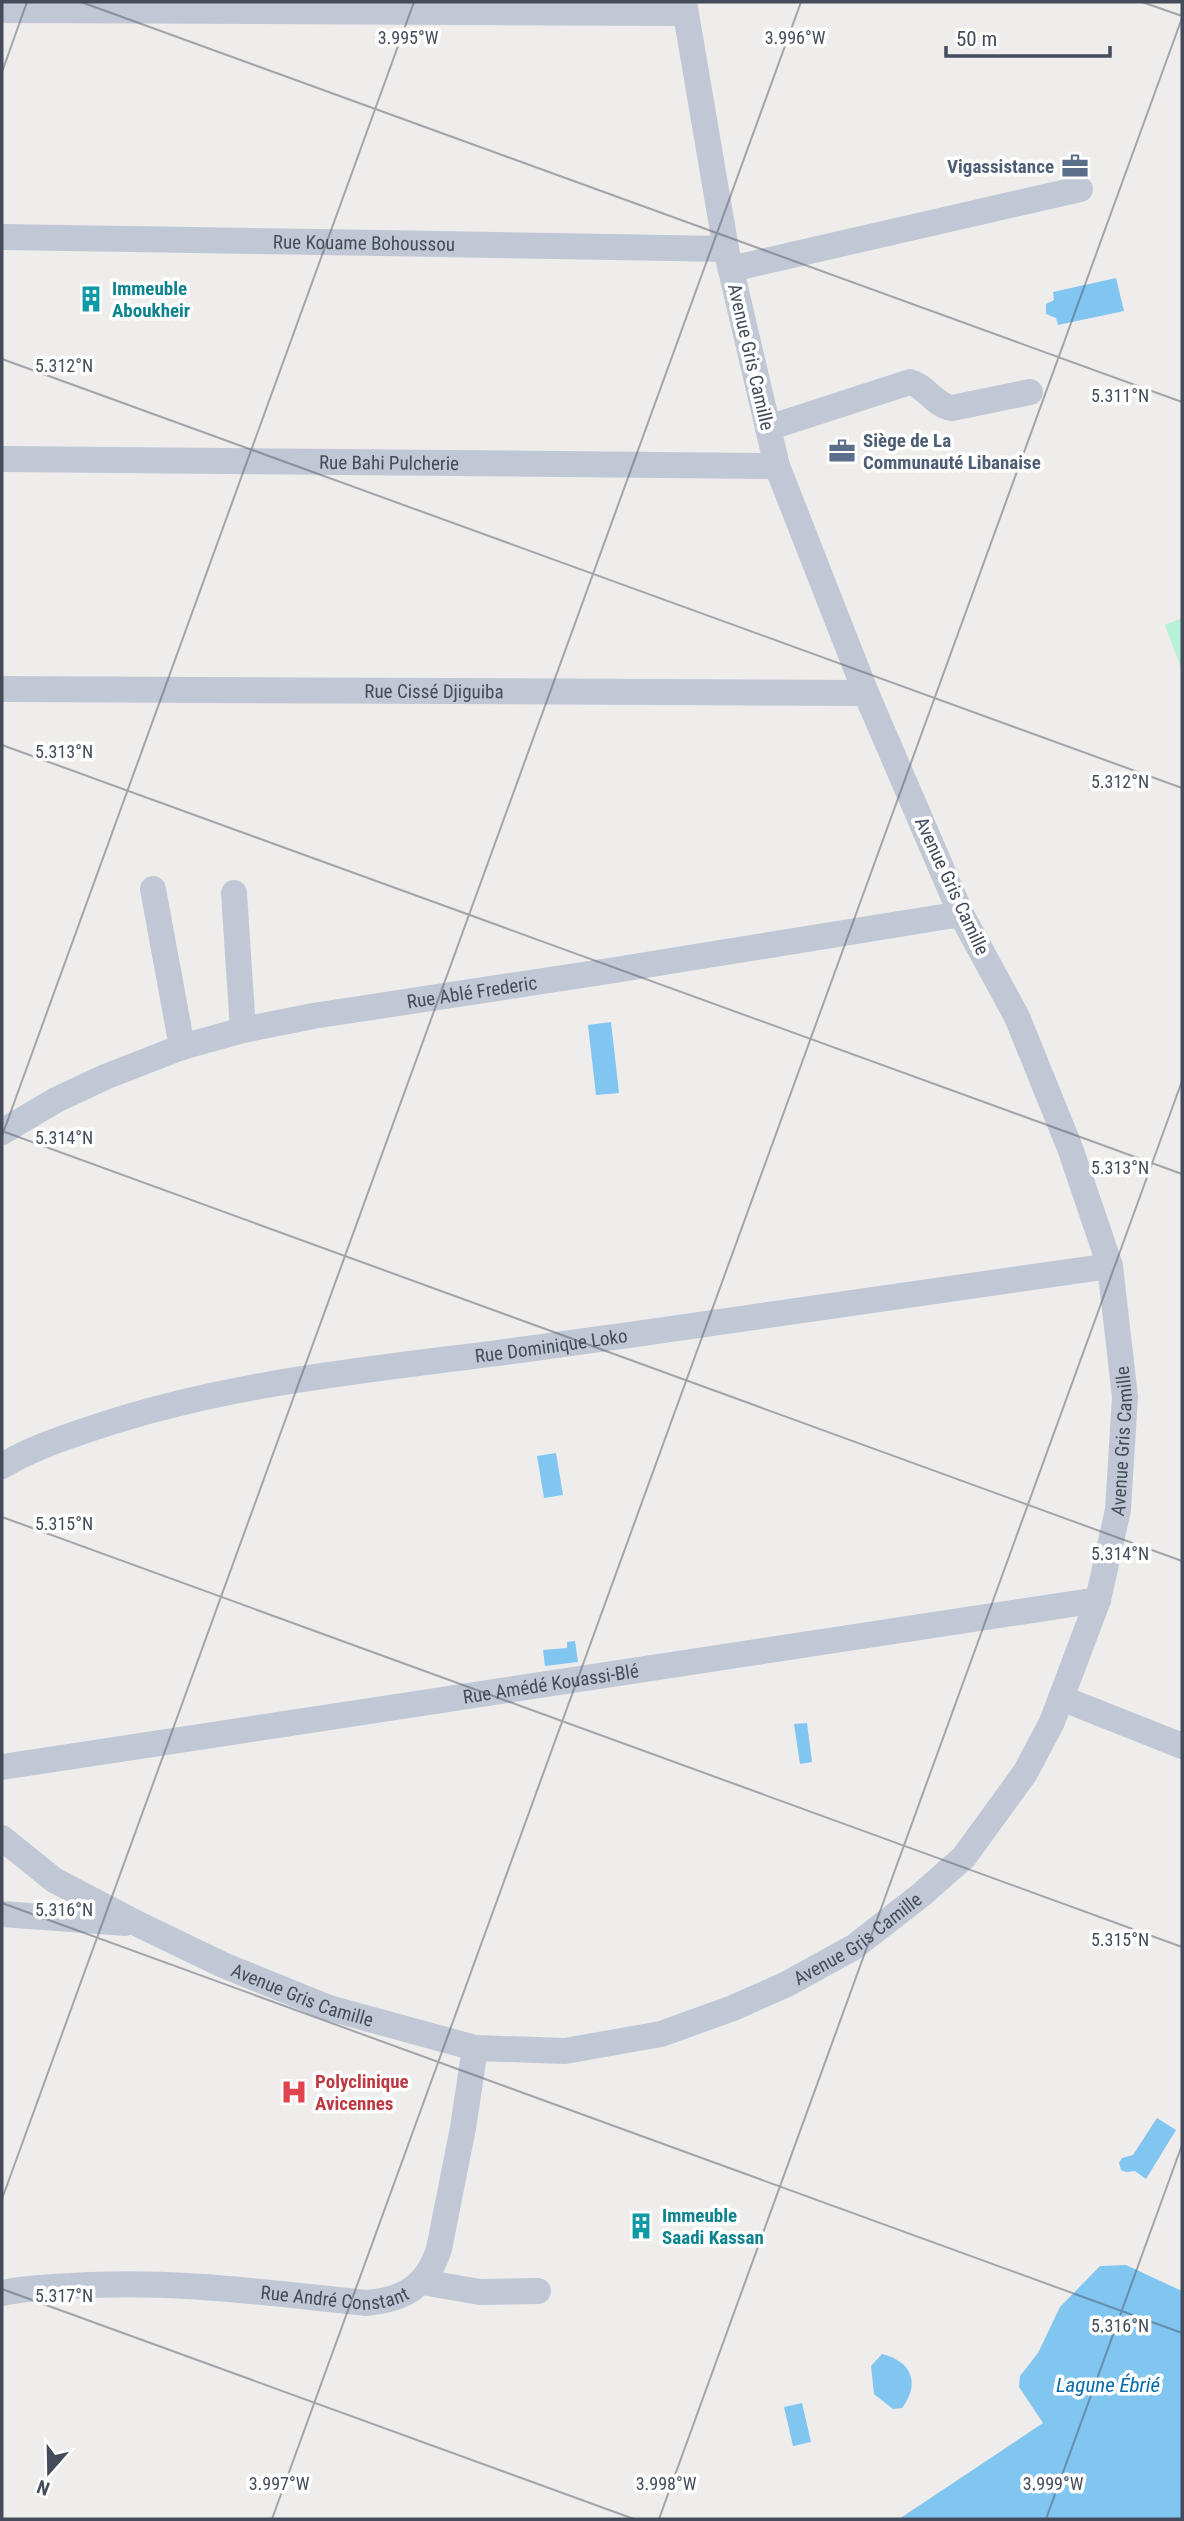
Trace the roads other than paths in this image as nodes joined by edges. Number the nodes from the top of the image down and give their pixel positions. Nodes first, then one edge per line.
1 (685, 7) edge
2 (2, 10) edge
3 (1080, 189) dead end
4 (2, 237) edge
5 (728, 259) junction
6 (1030, 392) dead end
7 (768, 428) junction
8 (2, 459) edge
9 (777, 466) junction
10 (2, 689) edge
11 (866, 693) junction
12 (153, 889) dead end
13 (234, 893) dead end
14 (961, 914) junction
15 (243, 1030) junction
16 (182, 1047) junction
17 (2, 1132) edge
18 (1110, 1266) junction
19 (2, 1466) edge
20 (1098, 1600) junction
21 (1061, 1698) junction
22 (1182, 1746) edge
23 (2, 1767) edge
24 (2, 1838) edge
25 (2, 1914) edge
26 (138, 1924) junction
27 (475, 2048) junction
28 (422, 2282) junction
29 (538, 2291) dead end
30 (2, 2293) edge

1 - 2 street
1 - 5 street, Avenue Gris Camille
3 - 5 street, Rue Kouame Bohoussou
4 - 5 street, Rue Kouame Bohoussou
5 - 7 street, Avenue Gris Camille
6 - 7 street
7 - 9 street, Avenue Gris Camille
8 - 9 street, Rue Bahi Pulcherie
9 - 11 street, Avenue Gris Camille
10 - 11 street, Rue Cissé Djiguiba
11 - 14 street, Avenue Gris Camille
12 - 16 street
13 - 15 street
14 - 15 street, Rue Ablé Frederic
14 - 18 street, Avenue Gris Camille
15 - 16 street, Rue Ablé Frederic
16 - 17 street, Rue Ablé Frederic
18 - 19 street, Rue Dominique Loko
18 - 20 street, Avenue Gris Camille
20 - 21 street, Avenue Gris Camille
20 - 23 street, Rue Amédé Kouassi-Blé
21 - 22 street
21 - 27 street, Avenue Gris Camille
24 - 26 street, Avenue Gris Camille
25 - 26 street
26 - 27 street, Avenue Gris Camille
27 - 28 street, Rue André Constant
28 - 29 street
28 - 30 street, Rue André Constant

